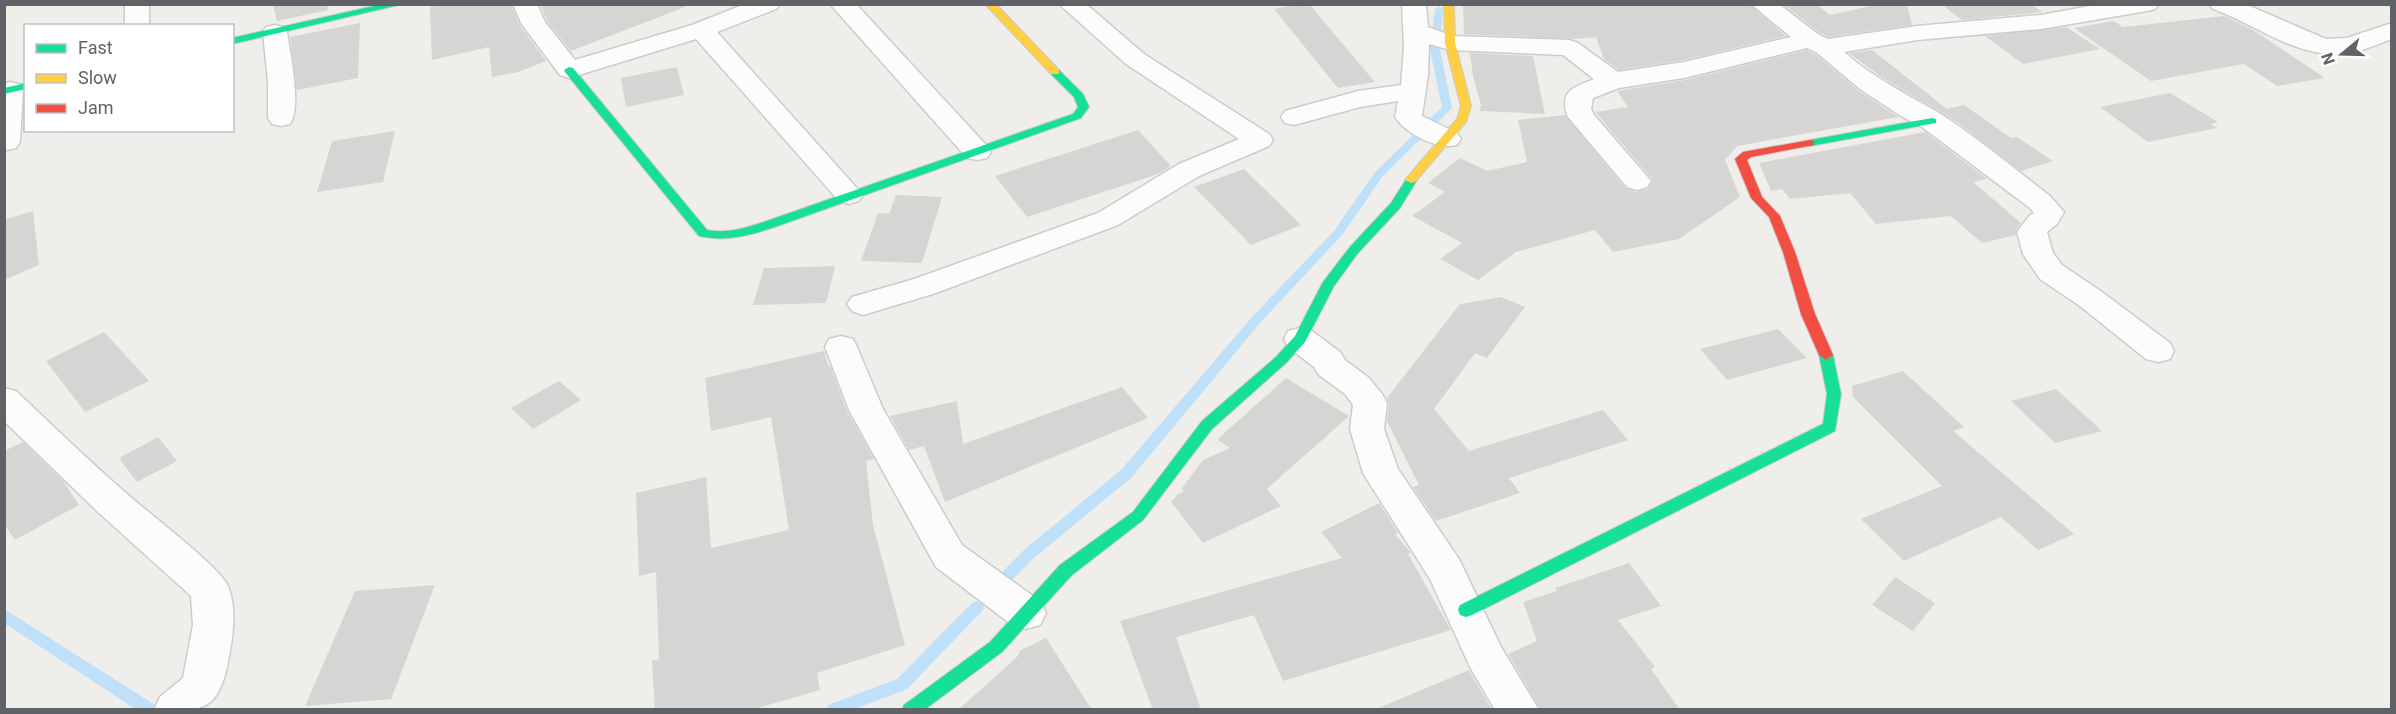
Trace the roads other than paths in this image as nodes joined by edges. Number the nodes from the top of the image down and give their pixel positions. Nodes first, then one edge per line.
1 (137, 4) edge
2 (398, 4) edge
3 (525, 4) edge
4 (768, 4) edge
5 (842, 4) edge
6 (990, 4) edge
7 (1071, 4) edge
8 (1414, 4) edge
9 (1449, 4) edge
10 (1763, 4) edge
11 (2147, 4) edge
12 (2221, 4) edge
13 (2067, 10) edge
14 (137, 24) edge
15 (701, 30) junction
16 (2391, 30) edge
17 (275, 32) junction
18 (1434, 37) junction
19 (234, 41) edge
20 (1818, 44) junction
21 (569, 70) junction
22 (1613, 81) junction
23 (13, 89) edge
24 (1413, 91) junction
25 (1294, 117) dead end
26 (281, 118) dead end
27 (1932, 121) junction
28 (1433, 131) junction
29 (6, 142) dead end
30 (977, 152) junction
31 (1637, 181) dead end
32 (849, 195) junction
33 (863, 304) dead end
34 (1300, 339) junction
35 (841, 347) dead end
36 (2158, 351) dead end
37 (4, 400) edge
38 (1466, 610) junction
39 (1026, 613) junction
40 (189, 699) edge
41 (910, 710) edge
42 (1518, 710) edge

1 - 14 street
2 - 17 street
3 - 21 street
4 - 15 street
5 - 30 street
6 - 30 street
7 - 33 street
8 - 18 street
9 - 18 street
10 - 20 street
11 - 13 street
12 - 16 street
13 - 20 street
15 - 21 street
15 - 32 street
17 - 19 street
17 - 26 street
18 - 22 street
18 - 24 street
18 - 28 street
20 - 22 street
20 - 27 street
21 - 32 street
22 - 31 street
23 - 29 street
24 - 25 street
24 - 28 street
27 - 36 street
27 - 38 street
28 - 34 street
30 - 32 street
34 - 38 street
34 - 39 street
35 - 39 street
37 - 40 street
38 - 42 street
39 - 41 street

